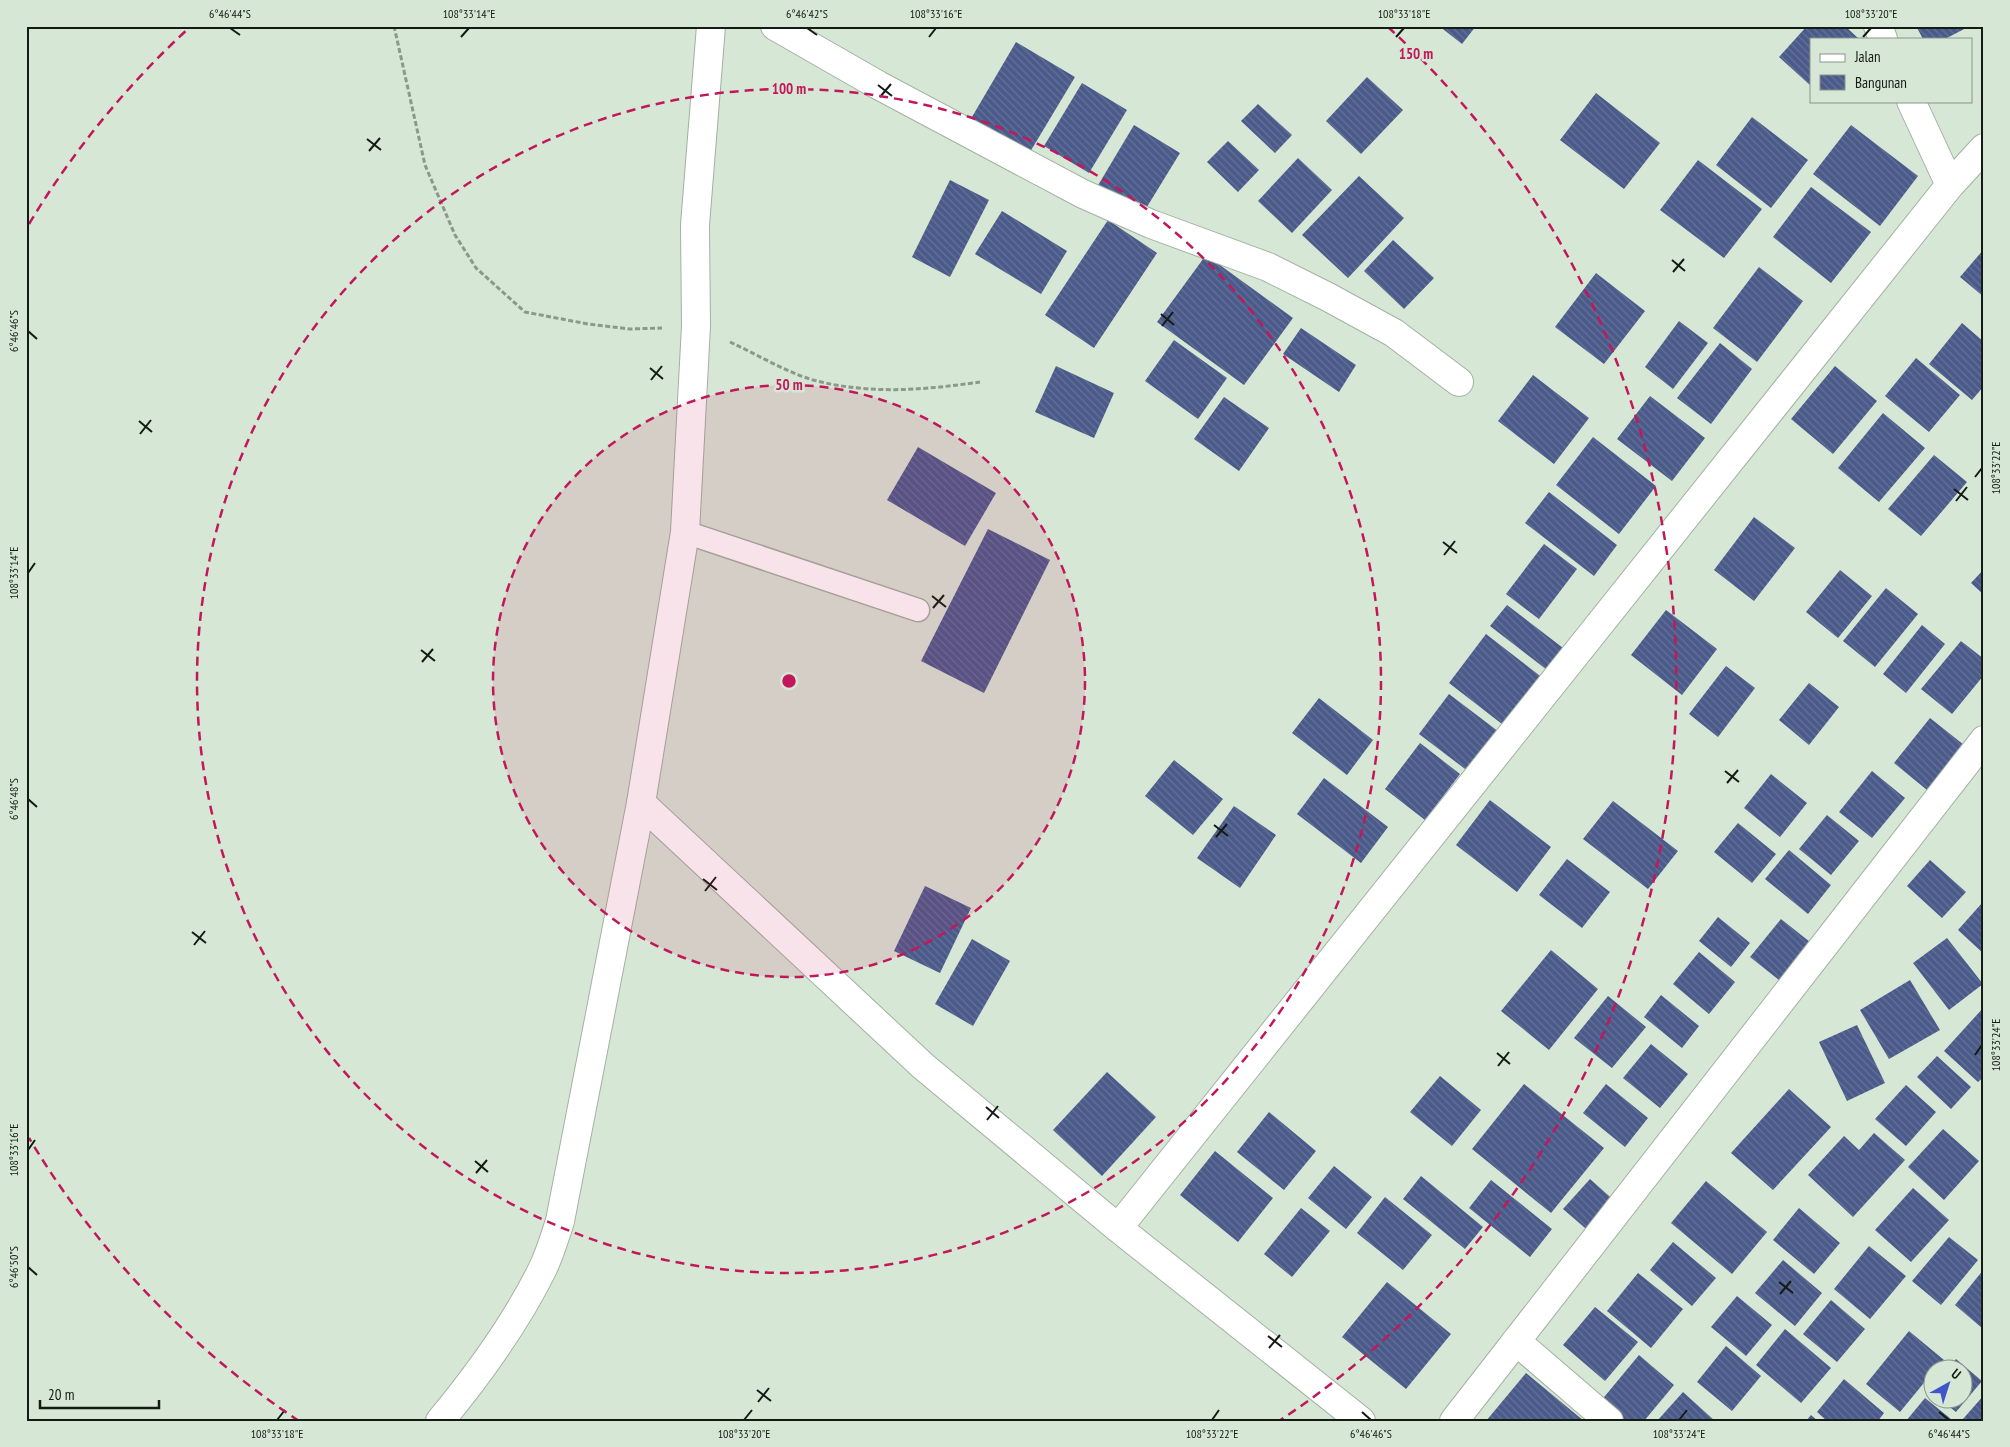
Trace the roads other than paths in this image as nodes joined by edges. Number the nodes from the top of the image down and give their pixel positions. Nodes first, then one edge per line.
1 (711, 26) edge
2 (775, 26) edge
3 (1878, 26) edge
4 (1883, 38) edge
5 (1911, 102) edge
6 (1984, 148) edge
7 (1950, 185) junction
8 (1459, 382) dead end
9 (685, 532) junction
10 (918, 610) dead end
11 (1984, 740) edge
12 (641, 803) junction
13 (1118, 1228) junction
14 (1516, 1341) junction
15 (440, 1421) edge
16 (1361, 1421) edge
17 (1454, 1421) edge
18 (1609, 1421) edge

1 - 9 street
2 - 8 street
3 - 4 street
5 - 7 street
6 - 7 street
7 - 13 street
9 - 10 lane
9 - 12 street
11 - 14 street
12 - 13 street
12 - 15 street
13 - 16 street
14 - 17 street
14 - 18 street

